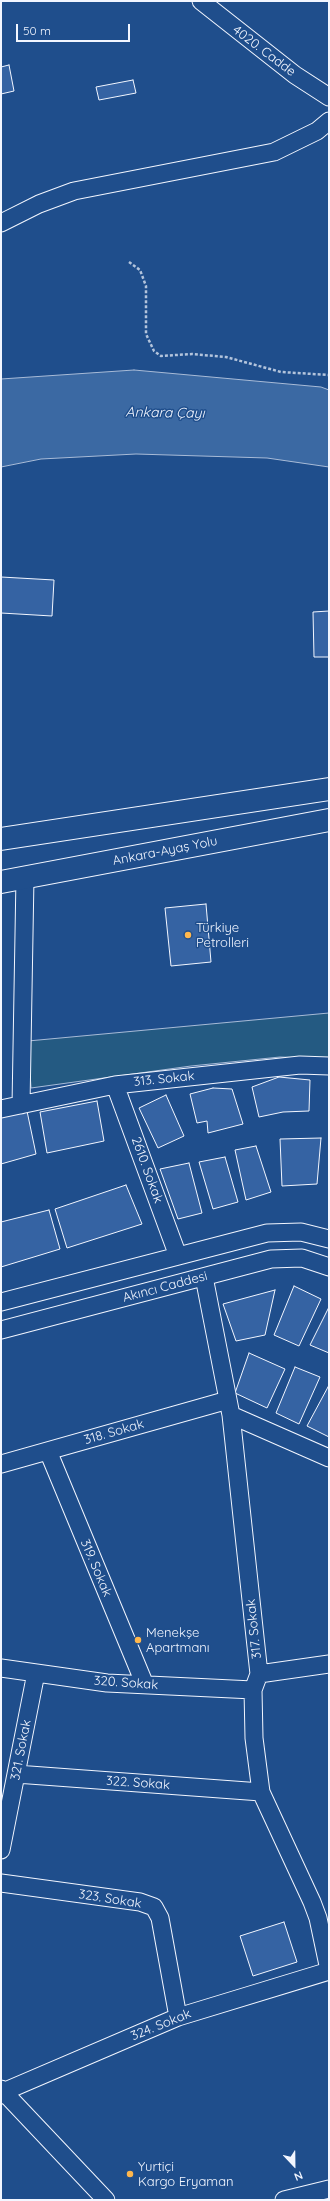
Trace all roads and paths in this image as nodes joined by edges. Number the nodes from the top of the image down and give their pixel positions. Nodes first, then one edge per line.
1 (201, 1) edge
2 (329, 97) edge
3 (329, 121) edge
4 (1, 223) edge
5 (130, 262) dead end
6 (329, 375) edge
7 (329, 789) edge
8 (329, 820) edge
9 (1, 839) edge
10 (25, 877) junction
11 (1, 882) edge
12 (329, 1066) edge
13 (115, 1085) junction
14 (21, 1105) junction
15 (1, 1109) edge
16 (329, 1239) edge
17 (178, 1256) junction
18 (329, 1267) edge
19 (204, 1277) junction
20 (1, 1302) edge
21 (1, 1330) edge
22 (229, 1407) junction
23 (48, 1451) junction
24 (329, 1458) edge
25 (1, 1464) edge
26 (329, 1664) edge
27 (1, 1668) edge
28 (36, 1673) junction
29 (259, 1674) junction
30 (145, 1685) junction
31 (253, 1690) junction
32 (16, 1774) junction
33 (261, 1792) junction
34 (1, 1850) edge
35 (1, 1883) edge
36 (324, 1918) edge
37 (329, 1970) edge
38 (178, 2017) junction
39 (2, 2092) edge
40 (329, 2189) edge
41 (106, 2200) edge
42 (284, 2200) edge

1 - 2 street, 4020. Cadde
3 - 4 street
5 - 6 path
7 - 9 highway
8 - 10 highway, Ankara-Ayaş Yolu
10 - 11 highway, Ankara-Ayaş Yolu
10 - 14 street
12 - 13 street, 313. Sokak
13 - 14 street, 313. Sokak
13 - 17 street, 2610. Sokak
14 - 15 street, 313. Sokak
16 - 17 street, Akıncı Caddesi
17 - 20 street, Akıncı Caddesi
18 - 19 street, Akıncı Caddesi
19 - 21 street, Akıncı Caddesi
19 - 22 street, 317. Sokak
22 - 23 street, 318. Sokak
22 - 24 street
22 - 29 street, 317. Sokak
23 - 25 street, 318. Sokak
23 - 30 street, 319. Sokak
26 - 29 street
27 - 28 street, 320. Sokak
28 - 30 street, 320. Sokak
28 - 32 street, 321. Sokak
29 - 31 street, 317. Sokak
30 - 31 street, 320. Sokak
31 - 33 street, 317. Sokak
32 - 33 street, 322. Sokak
32 - 34 street, 321. Sokak
33 - 36 street, 317. Sokak
35 - 38 street, 323. Sokak
36 - 37 street, 317. Sokak
37 - 38 street, 324. Sokak
38 - 39 street, 324. Sokak
39 - 41 street
40 - 42 street

